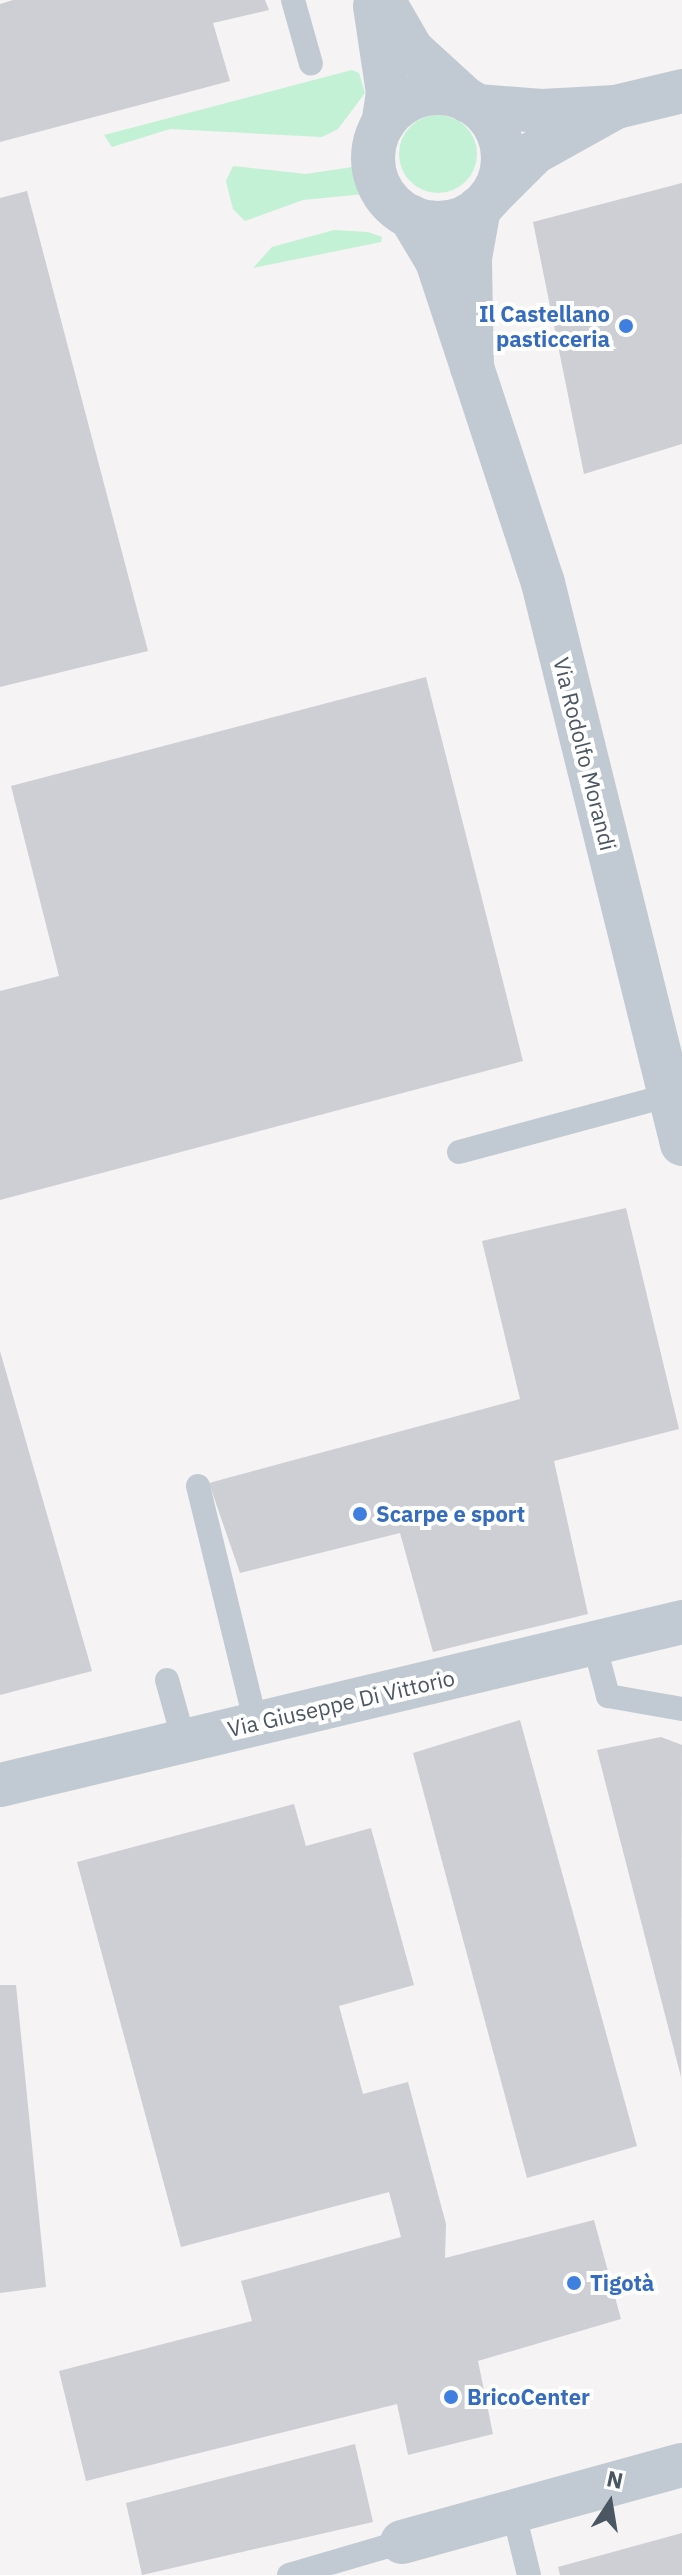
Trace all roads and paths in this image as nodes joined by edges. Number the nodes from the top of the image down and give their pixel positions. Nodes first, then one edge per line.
1 (293, 0) edge
2 (374, 0) edge
3 (383, 0) edge
4 (311, 64) dead end
5 (682, 91) edge
6 (474, 104) junction
7 (616, 107) junction
8 (383, 124) junction
9 (485, 203) junction
10 (410, 216) junction
11 (472, 367) junction
12 (670, 1095) junction
13 (682, 1144) edge
14 (459, 1152) dead end
15 (198, 1486) dead end
16 (682, 1622) edge
17 (594, 1643) junction
18 (167, 1680) dead end
19 (682, 1709) edge
20 (256, 1724) junction
21 (184, 1741) junction
22 (0, 1785) edge
23 (682, 2465) edge
24 (513, 2510) junction
25 (402, 2542) joint
26 (289, 2575) edge
27 (529, 2575) edge

1 - 4 lane
2 - 8 street
3 - 6 street
5 - 7 street
6 - 7 street
6 - 8 street
6 - 9 street
7 - 9 street
8 - 10 street
9 - 10 street
9 - 11 street, Via Rodolfo Morandi
10 - 11 street, Via Rodolfo Morandi
11 - 12 street, Via Rodolfo Morandi
12 - 13 street, Via Rodolfo Morandi
12 - 14 lane
15 - 20 lane
16 - 17 street, Via Giuseppe Di Vittorio
17 - 19 lane
17 - 20 street, Via Giuseppe Di Vittorio
18 - 21 lane
20 - 21 street, Via Giuseppe Di Vittorio
21 - 22 street, Via Giuseppe Di Vittorio
23 - 24 street
24 - 25 street
24 - 27 lane
25 - 26 lane

